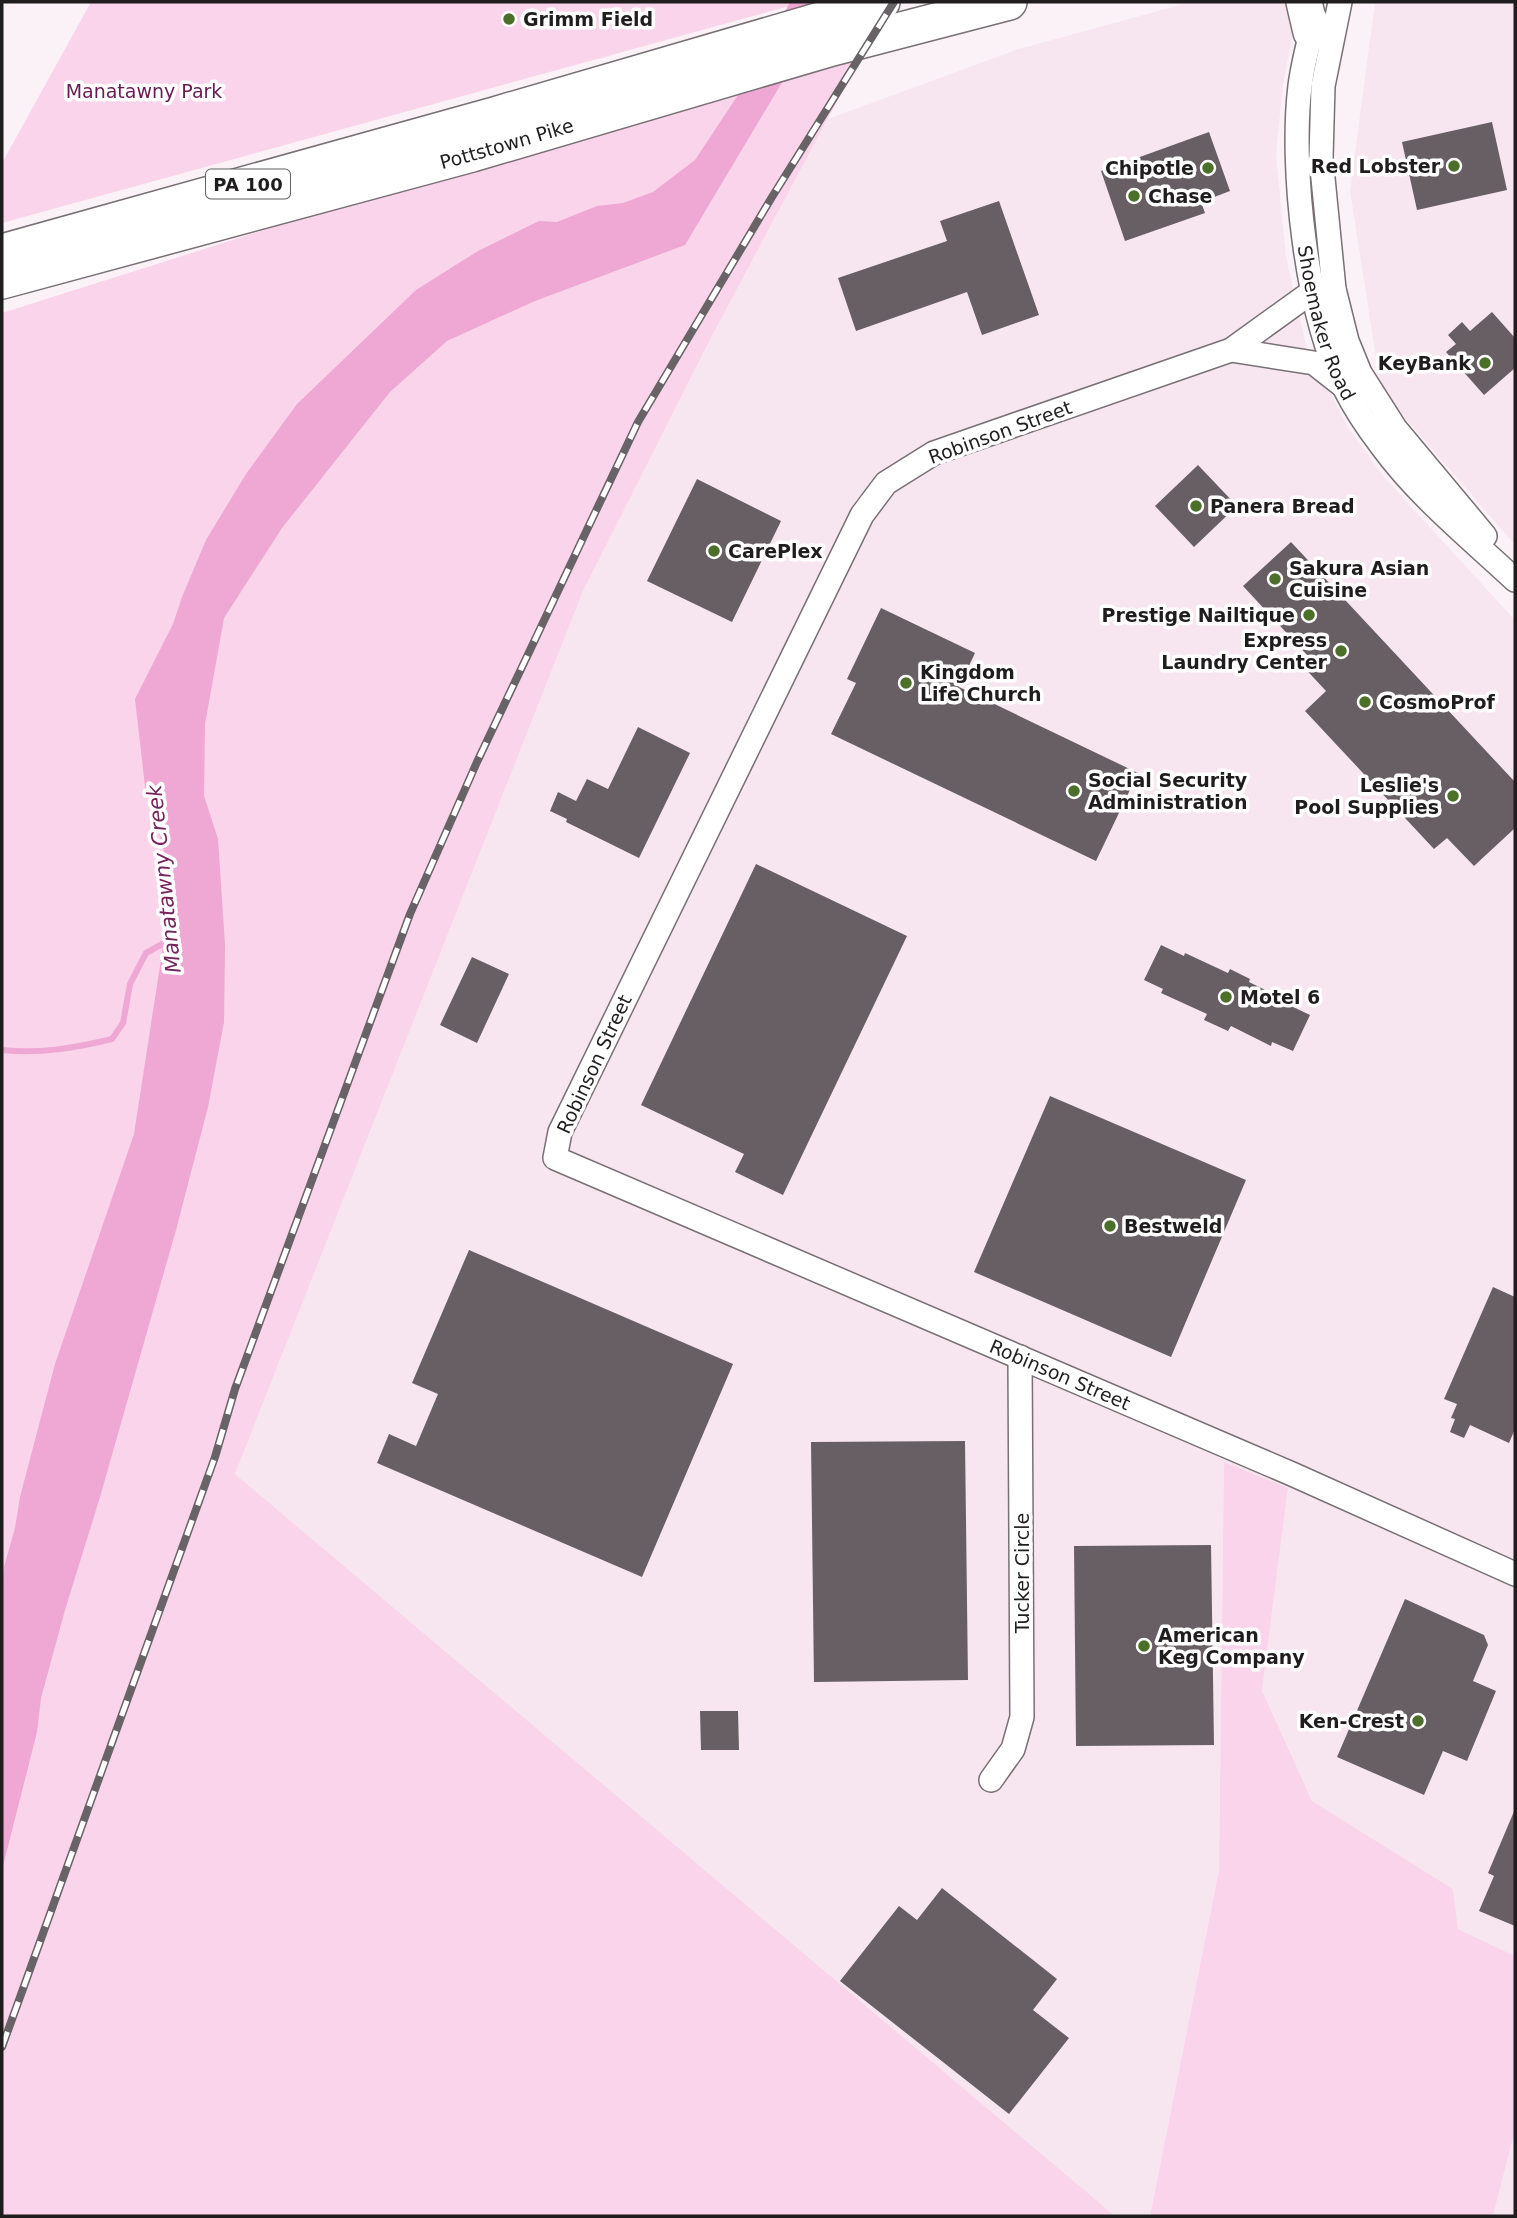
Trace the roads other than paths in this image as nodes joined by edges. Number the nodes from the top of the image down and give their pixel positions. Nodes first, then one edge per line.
1 (1009, 2) edge
2 (1340, 2) edge
3 (870, 5) edge
4 (1312, 12) edge
5 (2, 252) edge
6 (2, 281) edge
7 (1323, 290) junction
8 (1231, 351) junction
9 (1343, 385) junction
10 (1515, 577) edge
11 (1020, 1357) junction
12 (1515, 1574) edge
13 (991, 1780) dead end

1 - 6 highway, Pottstown Pike / PA 100
2 - 7 street, Shoemaker Road
3 - 5 highway, Pottstown Pike / PA 100
4 - 7 street, Shoemaker Road
7 - 8 street, Robinson Street
7 - 9 street, Shoemaker Road
7 - 10 street, Shoemaker Road
8 - 9 street, Robinson Street
8 - 11 street, Robinson Street
9 - 10 street, Shoemaker Road
11 - 12 street, Robinson Street
11 - 13 street, Tucker Circle

